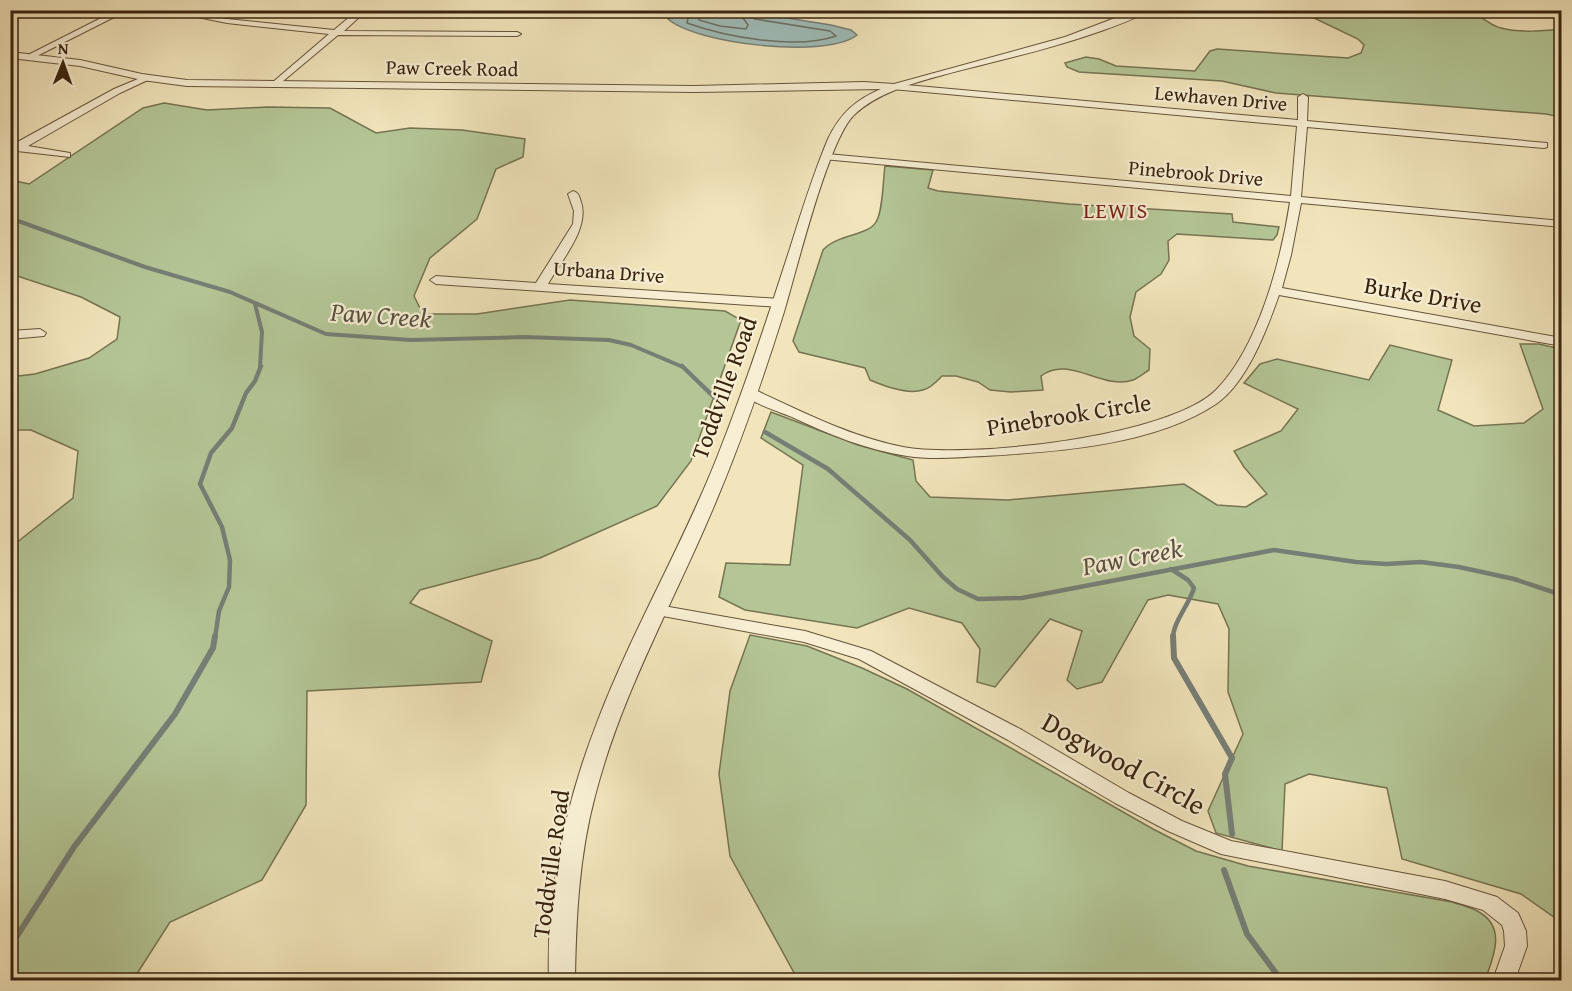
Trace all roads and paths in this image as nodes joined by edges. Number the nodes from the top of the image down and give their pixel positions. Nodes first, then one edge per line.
1 (124, 10) edge
2 (167, 10) edge
3 (363, 10) edge
4 (1145, 10) edge
5 (338, 33) junction
6 (517, 34) dead end
7 (10, 55) edge
8 (30, 56) junction
9 (148, 78) junction
10 (276, 84) junction
11 (895, 87) junction
12 (1304, 97) dead end
13 (1303, 124) junction
14 (1544, 146) dead end
15 (14, 147) edge
16 (66, 155) dead end
17 (827, 156) junction
18 (573, 194) dead end
19 (1297, 200) junction
20 (1562, 225) edge
21 (436, 280) dead end
22 (540, 287) junction
23 (1276, 291) junction
24 (780, 303) junction
25 (40, 333) dead end
26 (10, 335) edge
27 (1562, 342) edge
28 (750, 393) junction
29 (658, 610) junction
30 (562, 981) edge
31 (1504, 981) edge

1 - 8 street
2 - 5 street
3 - 5 street
4 - 11 street, Toddville Road
5 - 6 street
5 - 10 street
7 - 8 street, Paw Creek Road
8 - 9 street, Paw Creek Road
9 - 10 street, Paw Creek Road
9 - 15 street
10 - 11 street, Paw Creek Road
11 - 13 street, Lewhaven Drive
11 - 17 street, Toddville Road
12 - 13 street, Pinebrook Circle
13 - 14 street, Lewhaven Drive
13 - 19 street, Pinebrook Circle
15 - 16 street
17 - 19 street, Pinebrook Drive
17 - 24 street, Toddville Road
18 - 22 street
19 - 20 street, Pinebrook Drive
19 - 23 street, Pinebrook Circle
21 - 22 street, Urbana Drive
22 - 24 street, Urbana Drive
23 - 27 street, Burke Drive
23 - 28 street, Pinebrook Circle
24 - 28 street, Toddville Road
25 - 26 street
28 - 29 street, Toddville Road
29 - 30 street, Toddville Road
29 - 31 street, Dogwood Circle

